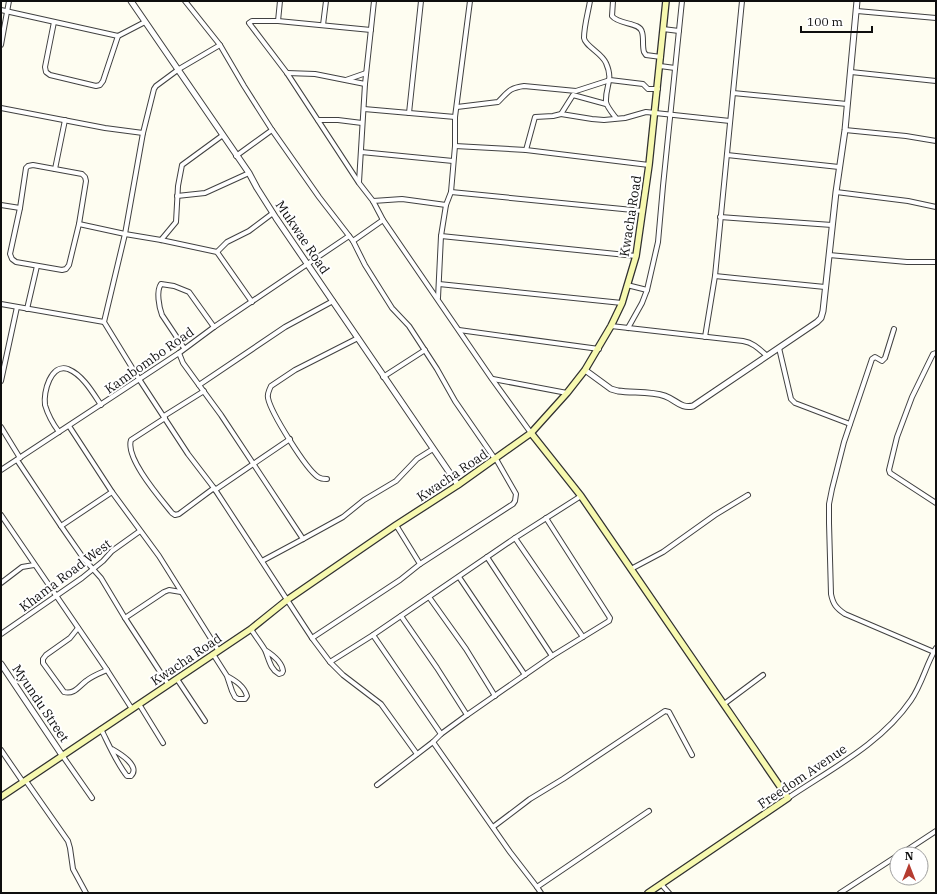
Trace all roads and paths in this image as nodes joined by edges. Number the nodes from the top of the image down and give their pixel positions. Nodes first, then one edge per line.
1 (9, 1) edge
2 (131, 1) edge
3 (185, 1) edge
4 (280, 1) edge
5 (326, 1) edge
6 (374, 1) edge
7 (421, 1) edge
8 (470, 1) edge
9 (590, 1) edge
10 (613, 1) edge
11 (666, 1) edge
12 (682, 1) edge
13 (742, 1) edge
14 (857, 1) edge
15 (1, 10) edge
16 (7, 11) junction
17 (857, 11) junction
18 (936, 18) edge
19 (278, 21) junction
20 (54, 22) junction
21 (145, 22) junction
22 (323, 25) junction
23 (371, 30) junction
24 (663, 30) junction
25 (678, 31) junction
26 (118, 36) junction
27 (1, 45) edge
28 (220, 45) junction
29 (661, 57) junction
30 (660, 66) junction
31 (675, 68) junction
32 (179, 69) junction
33 (851, 72) junction
34 (287, 73) junction
35 (366, 73) junction
36 (346, 80) junction
37 (610, 80) junction
38 (936, 81) edge
39 (365, 84) junction
40 (658, 89) junction
41 (576, 93) junction
42 (733, 93) junction
43 (606, 104) junction
44 (848, 104) junction
45 (457, 107) junction
46 (1, 108) edge
47 (364, 109) junction
48 (409, 112) junction
49 (654, 112) junction
50 (561, 114) junction
51 (671, 115) junction
52 (456, 117) junction
53 (616, 118) junction
54 (65, 120) junction
55 (318, 120) junction
56 (730, 122) junction
57 (362, 123) junction
58 (272, 130) junction
59 (845, 130) junction
60 (143, 133) junction
61 (223, 136) junction
62 (936, 141) edge
63 (455, 146) junction
64 (526, 150) junction
65 (361, 152) junction
66 (728, 155) junction
67 (236, 156) junction
68 (453, 161) junction
69 (649, 165) junction
70 (839, 168) junction
71 (55, 169) junction
72 (249, 173) junction
73 (359, 183) junction
74 (450, 192) junction
75 (836, 192) junction
76 (177, 196) junction
77 (374, 201) junction
78 (1, 205) edge
79 (446, 205) junction
80 (936, 207) edge
81 (20, 208) junction
82 (642, 211) junction
83 (273, 213) junction
84 (720, 217) junction
85 (383, 220) junction
86 (79, 224) junction
87 (832, 225) junction
88 (125, 234) junction
89 (349, 236) junction
90 (441, 236) junction
91 (161, 240) junction
92 (353, 241) junction
93 (217, 252) junction
94 (829, 255) junction
95 (636, 256) junction
96 (936, 262) edge
97 (307, 264) junction
98 (37, 266) junction
99 (715, 276) junction
100 (439, 284) junction
101 (627, 285) junction
102 (825, 287) junction
103 (647, 290) junction
104 (438, 299) junction
105 (333, 301) junction
106 (252, 302) junction
107 (622, 303) junction
108 (1, 304) edge
109 (17, 307) junction
110 (28, 309) junction
111 (104, 322) junction
112 (611, 326) junction
113 (214, 327) junction
114 (628, 328) junction
115 (894, 329) dead end
116 (459, 330) junction
117 (705, 337) junction
118 (358, 338) junction
119 (184, 348) junction
120 (779, 348) junction
121 (598, 349) junction
122 (424, 350) junction
123 (178, 353) junction
124 (936, 353) edge
125 (767, 356) junction
126 (585, 370) junction
127 (383, 377) junction
128 (139, 379) junction
129 (492, 379) junction
130 (1, 381) edge
131 (199, 385) junction
132 (204, 391) junction
133 (567, 394) junction
134 (101, 405) junction
135 (165, 417) junction
136 (850, 424) junction
137 (69, 426) junction
138 (1, 427) edge
139 (59, 432) junction
140 (531, 433) junction
141 (290, 439) junction
142 (433, 449) junction
143 (18, 459) junction
144 (496, 459) junction
145 (252, 464) junction
146 (1, 470) edge
147 (327, 479) dead end
148 (458, 485) junction
149 (214, 489) junction
150 (112, 492) junction
151 (748, 494) dead end
152 (581, 496) junction
153 (936, 503) edge
154 (1, 515) edge
155 (546, 518) junction
156 (6, 522) junction
157 (396, 525) junction
158 (1, 526) edge
159 (61, 526) junction
160 (140, 531) junction
161 (515, 538) junction
162 (303, 540) junction
163 (487, 557) junction
164 (262, 562) junction
165 (420, 564) junction
166 (34, 565) junction
167 (93, 568) junction
168 (631, 569) junction
169 (459, 577) junction
170 (1, 583) edge
171 (181, 592) junction
172 (55, 595) junction
173 (429, 597) junction
174 (287, 600) junction
175 (400, 616) junction
176 (125, 618) junction
177 (78, 628) junction
178 (251, 629) junction
179 (1, 634) edge
180 (373, 635) junction
181 (583, 637) junction
182 (312, 638) junction
183 (218, 650) junction
184 (265, 650) junction
185 (935, 650) edge
186 (213, 654) junction
187 (552, 656) junction
188 (330, 662) junction
189 (1, 664) edge
190 (106, 670) junction
191 (525, 675) junction
192 (763, 675) dead end
193 (227, 676) junction
194 (176, 679) junction
195 (168, 684) junction
196 (495, 696) junction
197 (139, 704) junction
198 (724, 704) junction
199 (132, 709) junction
200 (467, 714) junction
201 (205, 721) dead end
202 (101, 729) junction
203 (441, 734) junction
204 (433, 742) junction
205 (163, 743) dead end
206 (112, 749) junction
207 (1, 750) edge
208 (417, 754) junction
209 (62, 755) junction
210 (692, 755) dead end
211 (24, 782) junction
212 (377, 785) dead end
213 (1, 797) edge
214 (92, 798) dead end
215 (788, 798) junction
216 (649, 811) dead end
217 (492, 827) junction
218 (936, 830) edge
219 (913, 846) edge
220 (889, 861) edge
221 (661, 884) junction
222 (537, 887) junction
223 (86, 893) edge
224 (541, 893) edge
225 (648, 893) edge
226 (669, 893) edge
227 (840, 893) edge

1 - 16 street
2 - 21 street, Mukwae Road
3 - 28 street
4 - 19 street
5 - 22 street
6 - 23 street
7 - 48 street
8 - 45 street
9 - 37 street
10 - 29 street
11 - 24 main road, Kwacha Road
12 - 25 street
13 - 42 street
14 - 17 street
15 - 16 street
16 - 20 street
16 - 27 street
17 - 18 street
17 - 33 street
19 - 22 street
19 - 34 street
20 - 26 street
20 - 26 street
21 - 26 street
21 - 32 street, Mukwae Road
22 - 23 street
23 - 35 street
24 - 25 street
24 - 29 main road, Kwacha Road
25 - 31 street
28 - 32 street
28 - 58 street
29 - 30 main road, Kwacha Road
30 - 31 street
30 - 40 main road, Kwacha Road
31 - 51 street
32 - 60 street
32 - 61 street, Mukwae Road
33 - 38 street
33 - 44 street
34 - 36 street
34 - 55 street
35 - 36 street
35 - 39 street
36 - 39 street
37 - 40 street
37 - 41 street
37 - 43 street
39 - 47 street
40 - 49 main road, Kwacha Road
41 - 43 street
41 - 45 street
41 - 50 street
42 - 44 street
42 - 56 street
43 - 53 street
44 - 59 street
45 - 52 street
46 - 54 street
47 - 48 street
47 - 57 street
48 - 52 street
49 - 51 street
49 - 53 street
49 - 69 main road, Kwacha Road
50 - 53 street
50 - 64 street
51 - 56 street
51 - 103 street
52 - 63 street
54 - 60 street
54 - 71 street
55 - 57 street
55 - 73 street
56 - 66 street
57 - 65 street
58 - 67 street
58 - 89 street
59 - 62 street
59 - 70 street
60 - 88 street
61 - 67 street, Mukwae Road
61 - 76 street
63 - 64 street
63 - 68 street
64 - 69 street
65 - 68 street
65 - 73 street
66 - 70 street
66 - 84 street
67 - 72 street, Mukwae Road
68 - 74 street
69 - 82 main road, Kwacha Road
70 - 75 street
71 - 81 street
71 - 86 street
72 - 76 street
72 - 83 street, Mukwae Road
73 - 77 street
74 - 79 street
74 - 82 street
75 - 80 street
75 - 87 street
76 - 91 street
77 - 79 street
77 - 85 street
78 - 81 street
79 - 90 street
81 - 98 street
82 - 95 main road, Kwacha Road
83 - 93 street
83 - 97 street, Mukwae Road
84 - 87 street
84 - 99 street
85 - 92 street
85 - 104 street
86 - 88 street
86 - 98 street
87 - 94 street
88 - 91 street
88 - 111 street
89 - 92 street
89 - 97 street, Kambombo Road
90 - 95 street
90 - 100 street
91 - 93 street
92 - 122 street
93 - 106 street
94 - 96 street
94 - 102 street
95 - 101 main road, Kwacha Road
97 - 105 street, Mukwae Road
97 - 106 street, Kambombo Road
98 - 110 street
99 - 102 street
99 - 117 street
100 - 104 street
100 - 107 street
101 - 103 street
101 - 107 main road, Kwacha Road
102 - 120 street
103 - 114 street
104 - 116 street
105 - 118 street, Mukwae Road
105 - 131 street
106 - 113 street, Kambombo Road
107 - 112 main road, Kwacha Road
108 - 109 street
109 - 110 street
109 - 130 street
110 - 111 street
111 - 128 street
112 - 114 street
112 - 121 main road, Kwacha Road
113 - 119 street, Kambombo Road
113 - 119 street
114 - 117 street
115 - 136 street
116 - 121 street
116 - 129 street
117 - 125 street
118 - 127 street, Mukwae Road
118 - 141 street
119 - 123 street, Kambombo Road
120 - 125 street
120 - 136 street
121 - 126 main road, Kwacha Road
122 - 127 street
122 - 144 street
123 - 128 street, Kambombo Road
123 - 131 street
124 - 153 street
125 - 126 street
126 - 133 main road, Kwacha Road
127 - 142 street, Mukwae Road
128 - 134 street, Kambombo Road
128 - 135 street
129 - 133 street
129 - 140 street
131 - 132 street
132 - 135 street
132 - 145 street
133 - 140 main road, Kwacha Road
134 - 137 street, Kambombo Road
134 - 139 street
135 - 149 street
135 - 149 street
136 - 185 street
137 - 139 street, Kambombo Road
137 - 150 street
138 - 143 street
139 - 143 street, Kambombo Road
140 - 144 main road, Kwacha Road
140 - 152 main road
141 - 145 street
141 - 147 street
142 - 148 street, Mukwae Road
142 - 162 street
143 - 146 street, Kambombo Road
143 - 159 street
144 - 148 main road, Kwacha Road
144 - 165 street
145 - 149 street
145 - 162 street
148 - 157 main road, Kwacha Road
149 - 164 street
150 - 159 street
150 - 160 street
151 - 168 street
152 - 155 street
152 - 168 main road
154 - 156 street
155 - 161 street
155 - 181 street
156 - 158 street
156 - 166 street
157 - 165 street
157 - 174 main road, Kwacha Road
159 - 167 street
160 - 167 street, Khama Road West
160 - 171 street
161 - 163 street
161 - 181 street
162 - 164 street
163 - 169 street
163 - 187 street
164 - 174 street
165 - 182 street
166 - 170 street
166 - 172 street
167 - 172 street, Khama Road West
167 - 176 street
168 - 198 main road
169 - 173 street
169 - 191 street
171 - 176 street
171 - 183 street
172 - 177 street
172 - 179 street, Khama Road West
173 - 175 street
173 - 196 street
174 - 178 main road, Kwacha Road
174 - 182 street
175 - 180 street
175 - 200 street
176 - 195 street
177 - 190 street
177 - 190 street
178 - 183 main road, Kwacha Road
178 - 184 street
180 - 188 street
180 - 203 street
181 - 187 street
182 - 188 street
183 - 186 main road, Kwacha Road
184 - 184 street
185 - 215 street, Freedom Avenue
186 - 193 street
186 - 194 main road, Kwacha Road
187 - 191 street
188 - 208 street
189 - 209 street, Myundu Street
190 - 199 street
191 - 196 street
192 - 198 street
193 - 193 street
194 - 195 main road, Kwacha Road
194 - 201 street
195 - 197 main road, Kwacha Road
196 - 200 street
197 - 199 main road, Kwacha Road
197 - 205 street
198 - 215 main road
199 - 202 main road, Kwacha Road
200 - 203 street
202 - 206 street
202 - 209 main road, Kwacha Road
203 - 204 street
204 - 208 street
204 - 217 street
206 - 206 street
207 - 211 street
208 - 212 street
209 - 211 main road, Kwacha Road
209 - 214 street
210 - 217 street
211 - 213 main road, Kwacha Road
211 - 223 street
215 - 221 main road, Freedom Avenue
216 - 222 street
217 - 222 street
218 - 219 street
220 - 227 street
221 - 225 main road, Freedom Avenue
221 - 226 street
222 - 224 street

